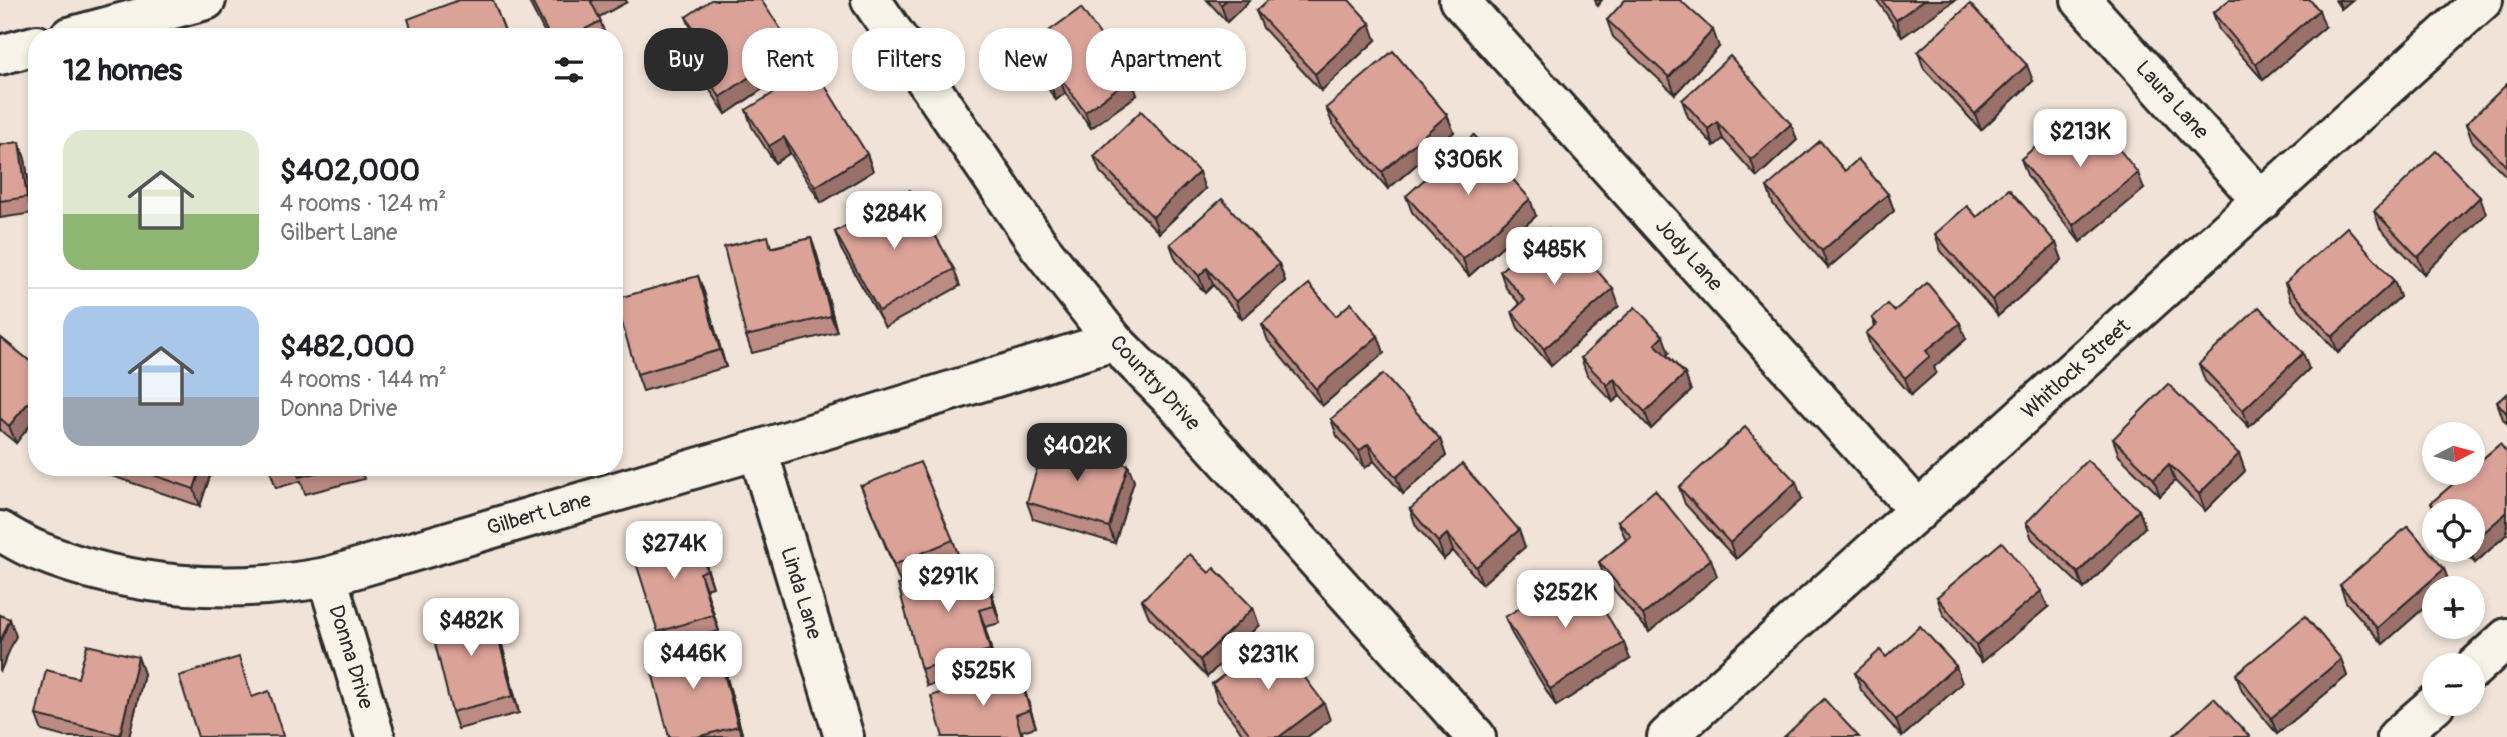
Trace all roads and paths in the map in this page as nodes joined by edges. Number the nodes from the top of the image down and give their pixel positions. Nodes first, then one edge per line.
1 (206, 0) edge
2 (871, 0) edge
3 (1459, 0) edge
4 (2081, 0) edge
5 (2483, 0) edge
6 (146, 8) edge
7 (93, 28) edge
8 (28, 47) edge
9 (0, 55) edge
10 (2262, 201) junction
11 (1114, 341) junction
12 (758, 450) junction
13 (1919, 511) junction
14 (0, 531) edge
15 (327, 577) junction
16 (2507, 638) edge
17 (2485, 658) edge
18 (2422, 715) edge
19 (375, 737) edge
20 (844, 737) edge
21 (1476, 737) edge
22 (1667, 737) edge
23 (2397, 737) edge

1 - 6 street
2 - 11 street, Country Drive
3 - 13 street, Jody Lane
4 - 10 street, Laura Lane
5 - 10 street, Whitlock Street
6 - 7 street
8 - 9 street
10 - 13 street, Whitlock Street
11 - 12 street, Gilbert Lane
11 - 21 street, Country Drive
12 - 15 street, Gilbert Lane
12 - 20 street, Linda Lane
13 - 22 street, Whitlock Street
14 - 15 street, Gilbert Lane
15 - 19 street, Donna Drive
16 - 17 street
18 - 23 street

